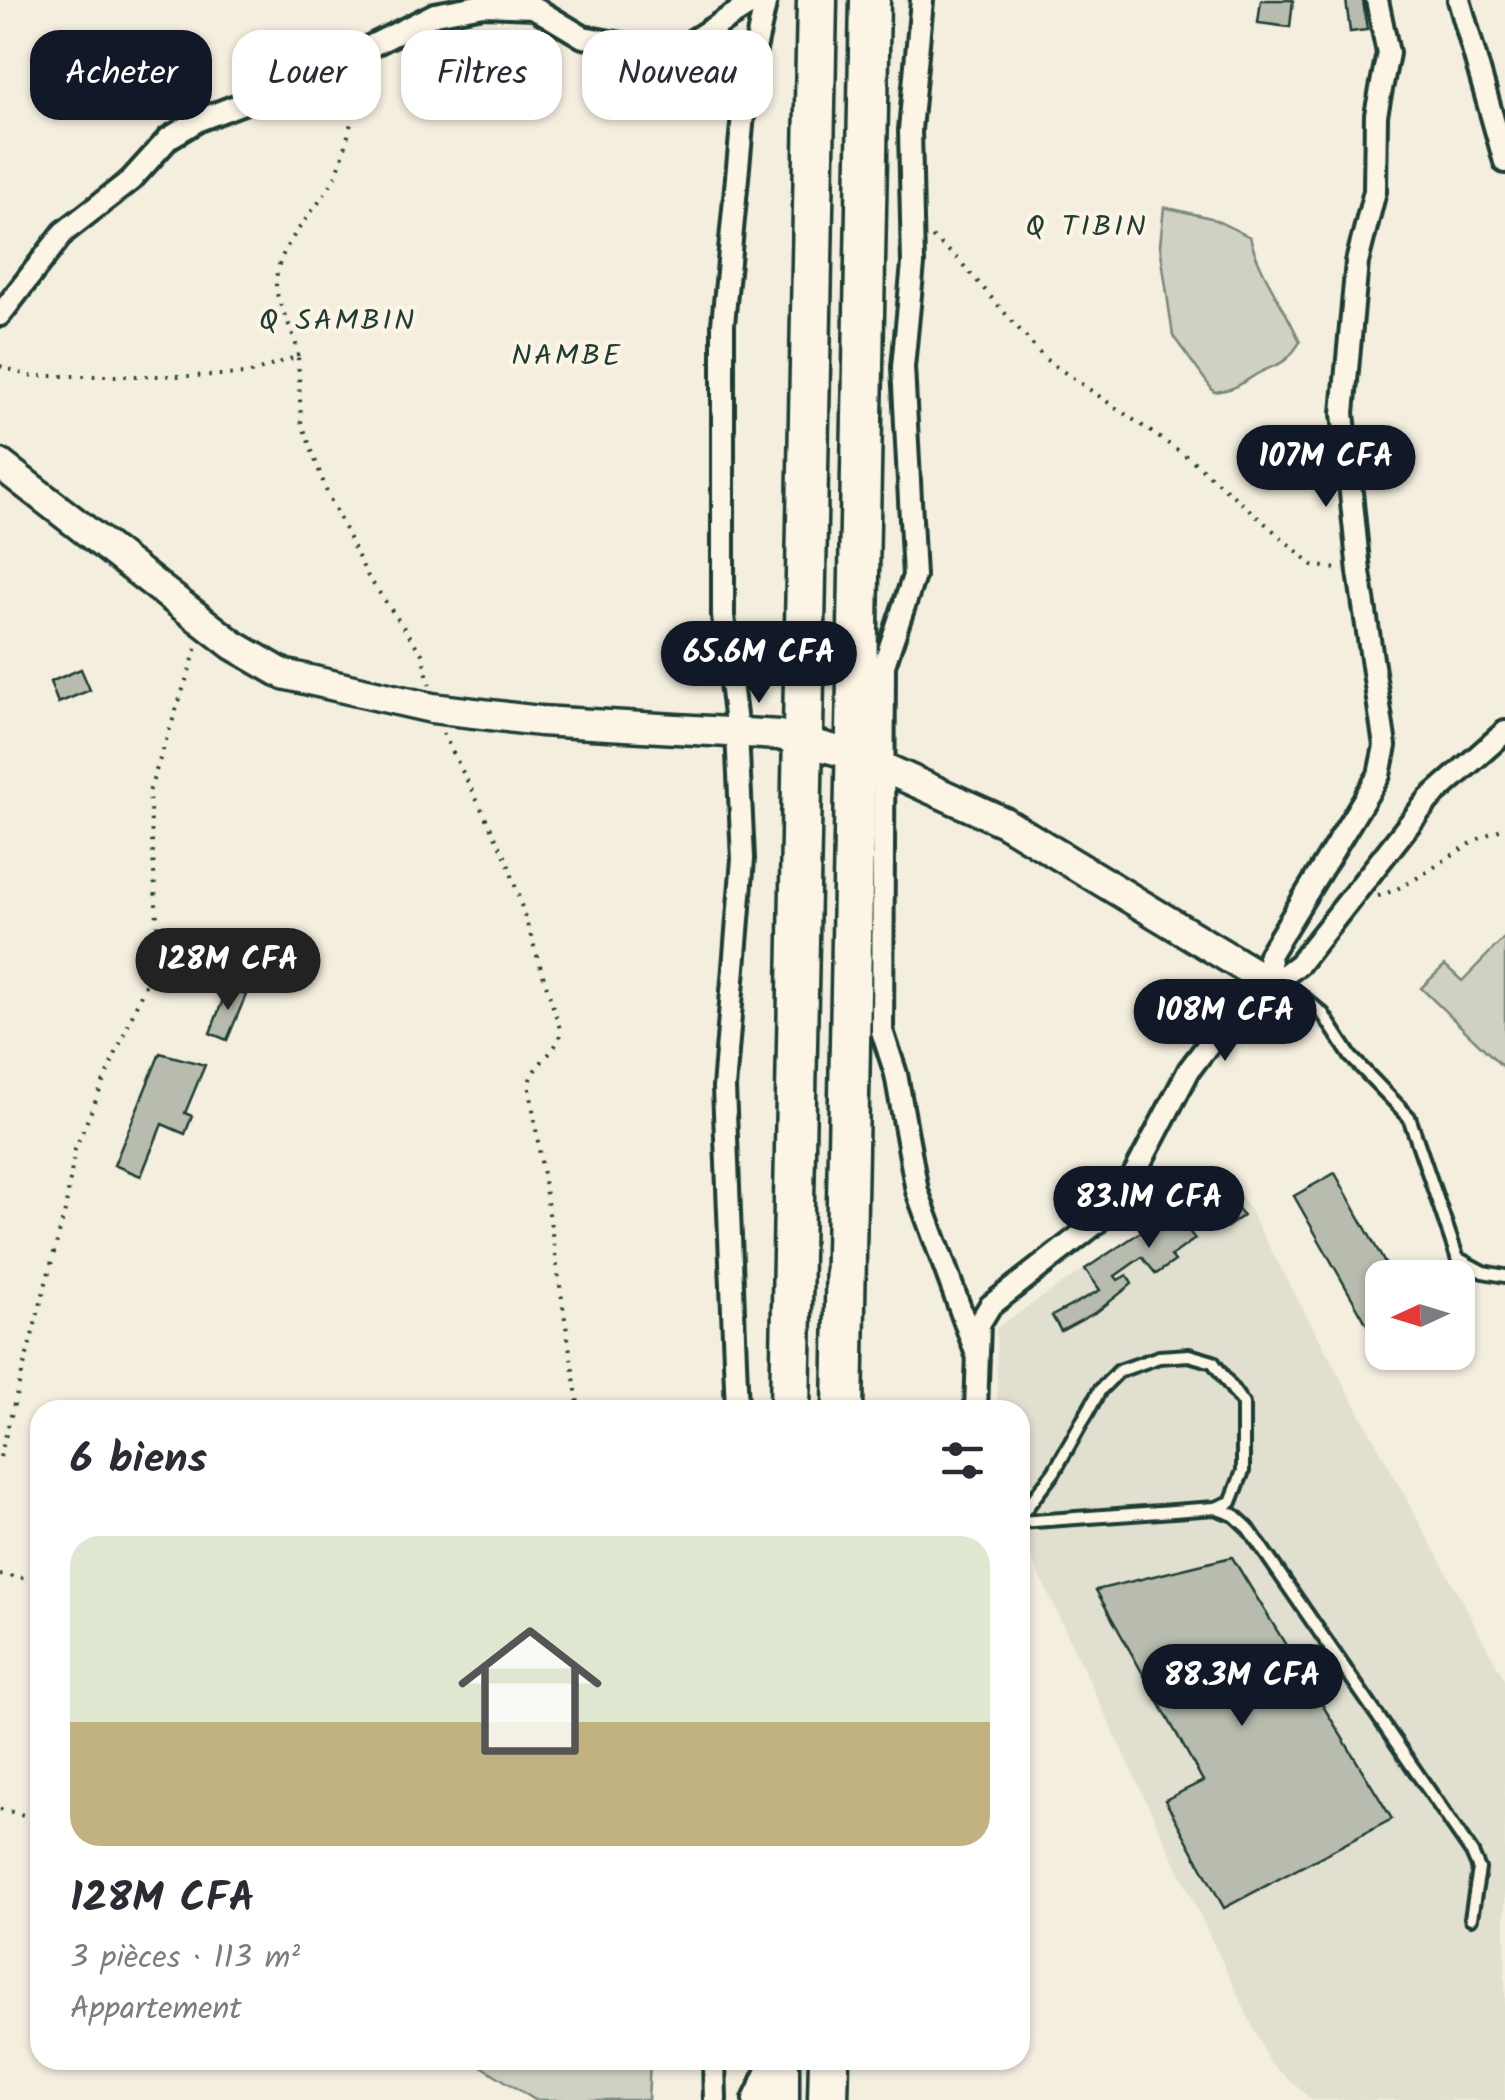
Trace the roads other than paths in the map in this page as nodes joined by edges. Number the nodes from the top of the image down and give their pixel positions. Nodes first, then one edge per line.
1 (756, 0) edge
2 (766, 0) edge
3 (817, 0) edge
4 (870, 0) edge
5 (922, 0) edge
6 (1377, 0) edge
7 (1459, 0) edge
8 (1505, 162) edge
9 (0, 315) edge
10 (0, 464) edge
11 (737, 732) junction
12 (1505, 732) edge
13 (802, 740) junction
14 (870, 761) junction
15 (1272, 984) junction
16 (1456, 1258) joint
17 (1505, 1276) edge
18 (978, 1356) junction
19 (736, 1400) edge
20 (790, 1400) edge
21 (844, 1400) edge
22 (976, 1400) edge
23 (1030, 1505) edge
24 (1215, 1508) junction
25 (1030, 1518) edge
26 (1471, 1918) dead end
27 (714, 2070) edge
28 (770, 2070) edge
29 (777, 2070) edge
30 (829, 2070) edge
31 (715, 2100) edge
32 (754, 2100) edge
33 (779, 2100) edge
34 (828, 2100) edge

1 - 9 street
2 - 11 street
3 - 13 highway
4 - 14 highway
5 - 14 street
6 - 15 street
7 - 8 street
10 - 11 street
11 - 13 street
11 - 19 street
12 - 15 street
13 - 14 street
13 - 20 highway
14 - 15 street
14 - 18 street
14 - 21 highway
15 - 16 lane
15 - 18 street
16 - 17 lane
18 - 22 street
23 - 24 lane
24 - 25 lane
24 - 26 lane
27 - 31 street
28 - 32 street
29 - 33 highway
30 - 34 highway

